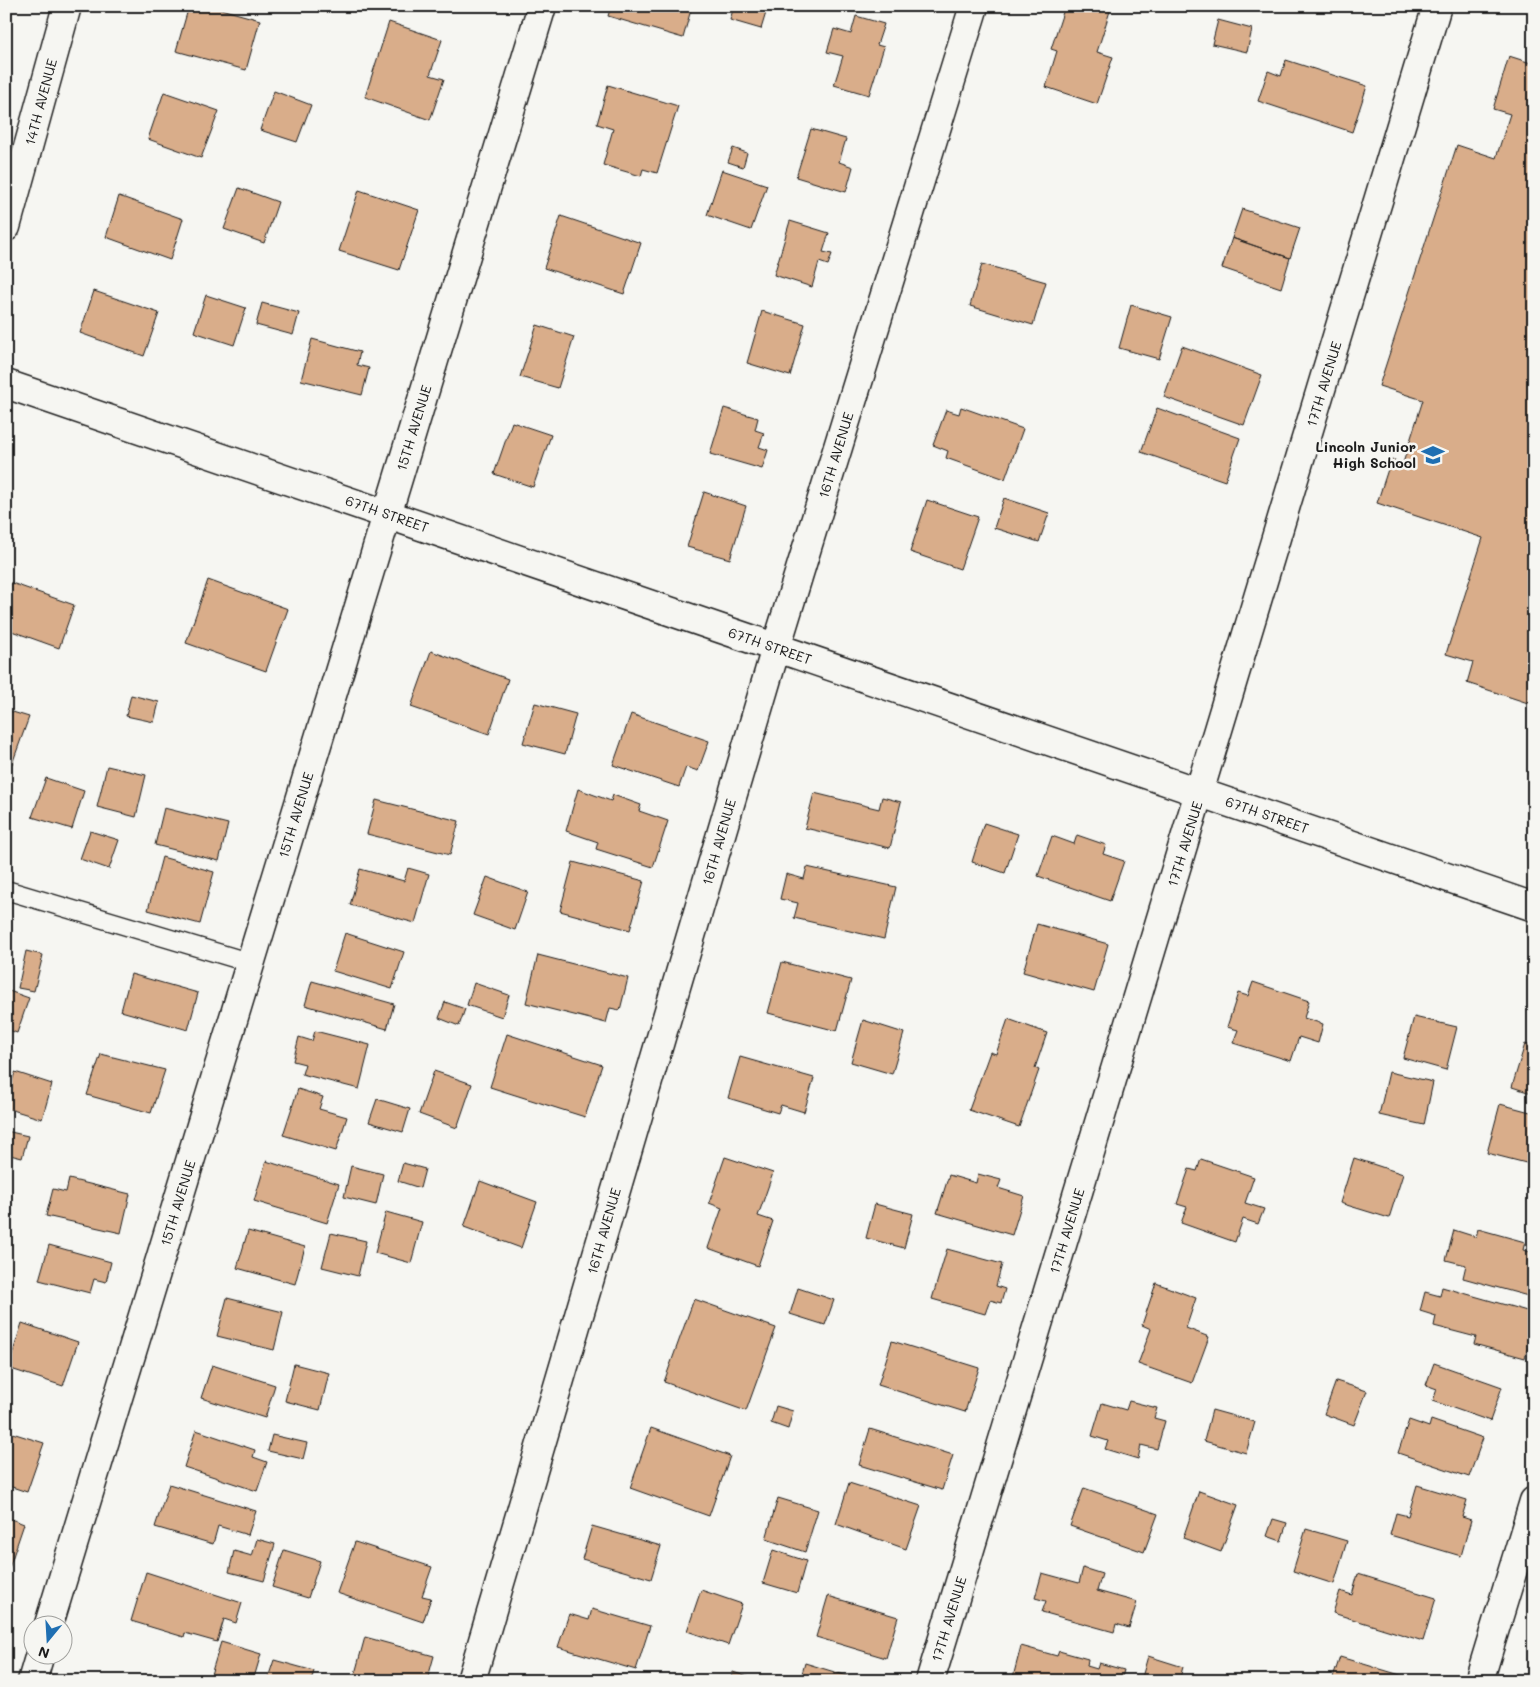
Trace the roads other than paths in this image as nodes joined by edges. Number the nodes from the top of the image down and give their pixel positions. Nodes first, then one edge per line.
1 (67, 6) edge
2 (542, 6) edge
3 (974, 6) edge
4 (1437, 6) edge
5 (6, 227) edge
6 (6, 384) edge
7 (388, 515) junction
8 (776, 648) junction
9 (1200, 793) junction
10 (6, 890) edge
11 (1534, 906) edge
12 (251, 964) junction
13 (1534, 1501) edge
14 (52, 1614) edge
15 (37, 1664) edge
16 (32, 1681) edge
17 (471, 1681) edge
18 (930, 1681) edge
19 (1479, 1681) edge

1 - 5 street, 14TH AVENUE
2 - 7 street, 15TH AVENUE
3 - 8 street, 16TH AVENUE
4 - 9 street, 17TH AVENUE
6 - 7 street, 67TH STREET
7 - 8 street, 67TH STREET
7 - 12 street, 15TH AVENUE
8 - 9 street, 67TH STREET
8 - 17 street, 16TH AVENUE
9 - 11 street, 67TH STREET
9 - 18 street, 17TH AVENUE
10 - 12 lane
12 - 14 street, 15TH AVENUE
13 - 19 street
15 - 16 street

